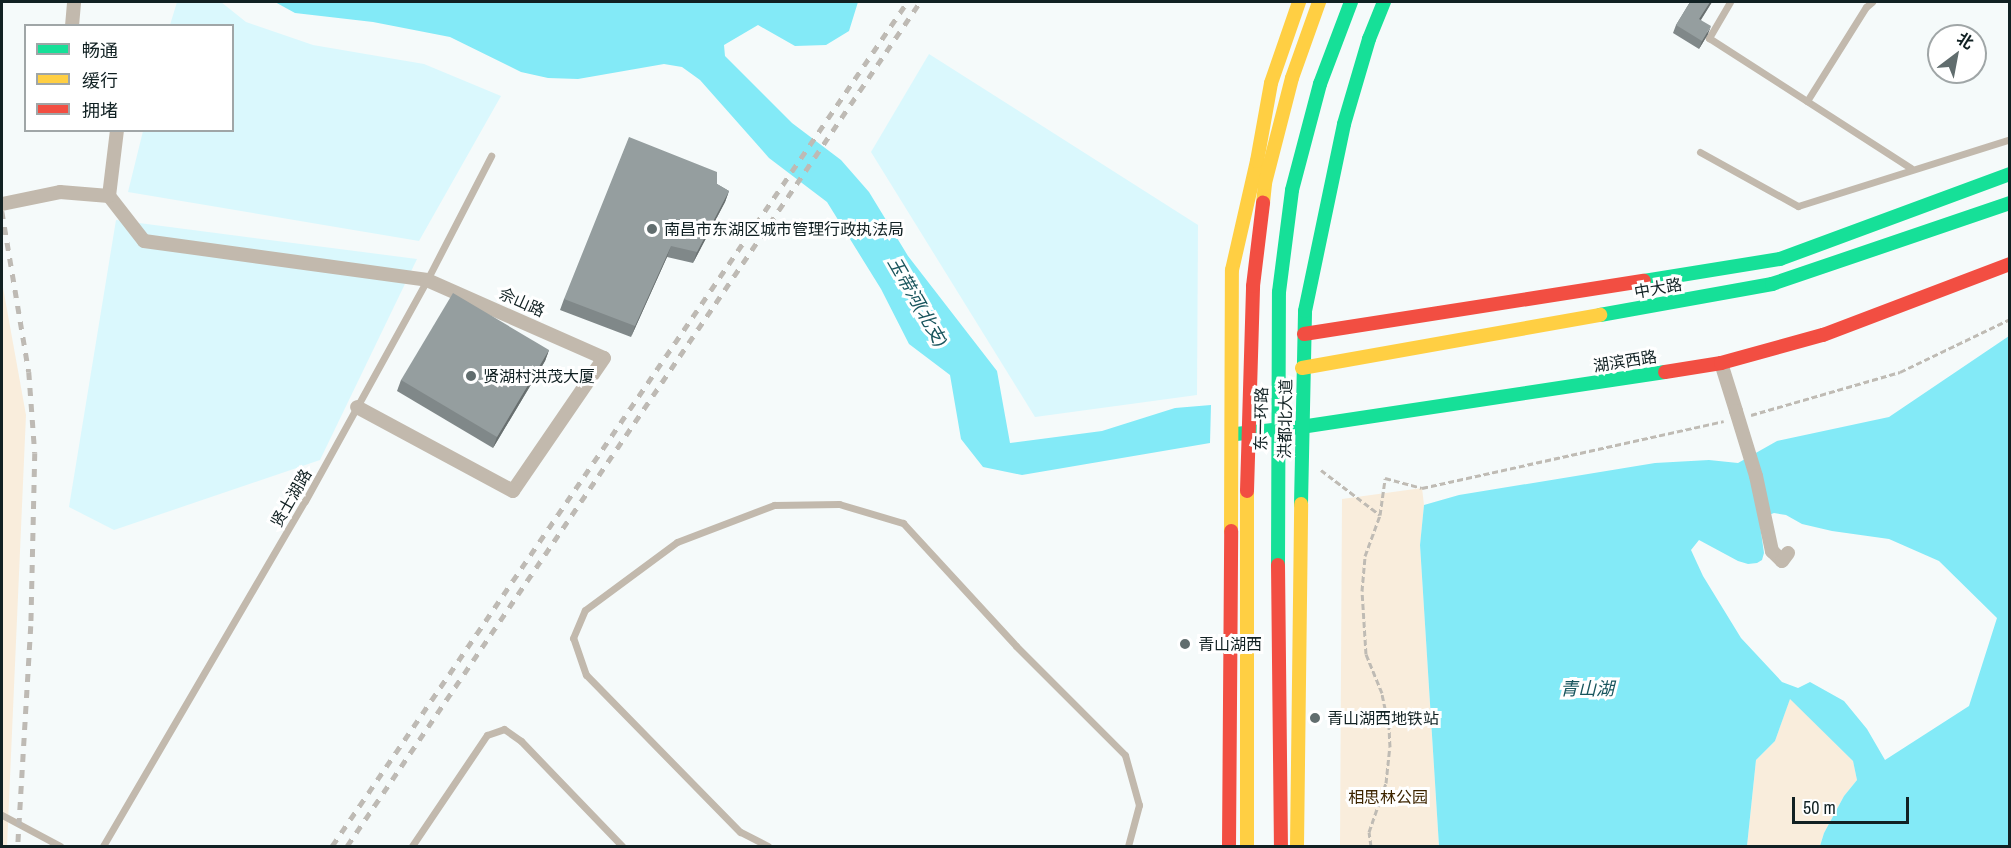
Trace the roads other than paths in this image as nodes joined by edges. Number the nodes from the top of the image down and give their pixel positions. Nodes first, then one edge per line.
1 (74, 2) edge
2 (1299, 2) edge
3 (1319, 2) edge
4 (1351, 2) edge
5 (1384, 2) edge
6 (1730, 2) edge
7 (1872, 2) edge
8 (72, 24) edge
9 (1808, 101) junction
10 (117, 132) edge
11 (2010, 139) edge
12 (1700, 152) dead end
13 (491, 156) dead end
14 (1911, 168) junction
15 (2010, 174) edge
16 (109, 196) junction
17 (2010, 203) edge
18 (2, 204) edge
19 (2010, 264) edge
20 (427, 280) junction
21 (1304, 334) junction
22 (1721, 363) junction
23 (1302, 368) junction
24 (357, 407) junction
25 (1301, 427) junction
26 (1231, 435) junction
27 (1788, 553) dead end
28 (1247, 740) junction
29 (2, 815) edge
30 (60, 846) edge
31 (103, 846) edge
32 (412, 846) edge
33 (622, 846) edge
34 (768, 846) edge
35 (1128, 846) edge
36 (1229, 846) edge
37 (1233, 846) edge
38 (1247, 846) edge
39 (1281, 846) edge
40 (1297, 846) edge

1 - 8 street
2 - 26 main road
3 - 28 main road, 东一环路, bridge
4 - 39 main road, 东一环路, bridge
5 - 21 main road, 洪都北大道
6 - 9 lane
7 - 9 lane
9 - 14 lane
10 - 16 street
11 - 14 lane
12 - 14 lane
13 - 20 lane, 贤士湖路
15 - 21 main road, 中大路
16 - 18 street
16 - 20 street, 佘山路
17 - 23 main road, 中大路
19 - 22 main road, 湖滨西路
20 - 24 lane, 贤士湖路
20 - 24 street, 佘山路
21 - 23 main road, 洪都北大道
22 - 25 main road, 湖滨西路
22 - 27 street, bridge
23 - 25 main road, 洪都北大道
24 - 31 lane, 贤士湖路
25 - 26 main road, 湖滨西路
25 - 40 main road, 洪都北大道
26 - 36 main road
28 - 37 main road, bridge
28 - 38 main road, 东一环路, bridge
29 - 30 lane
32 - 33 lane
34 - 35 lane

